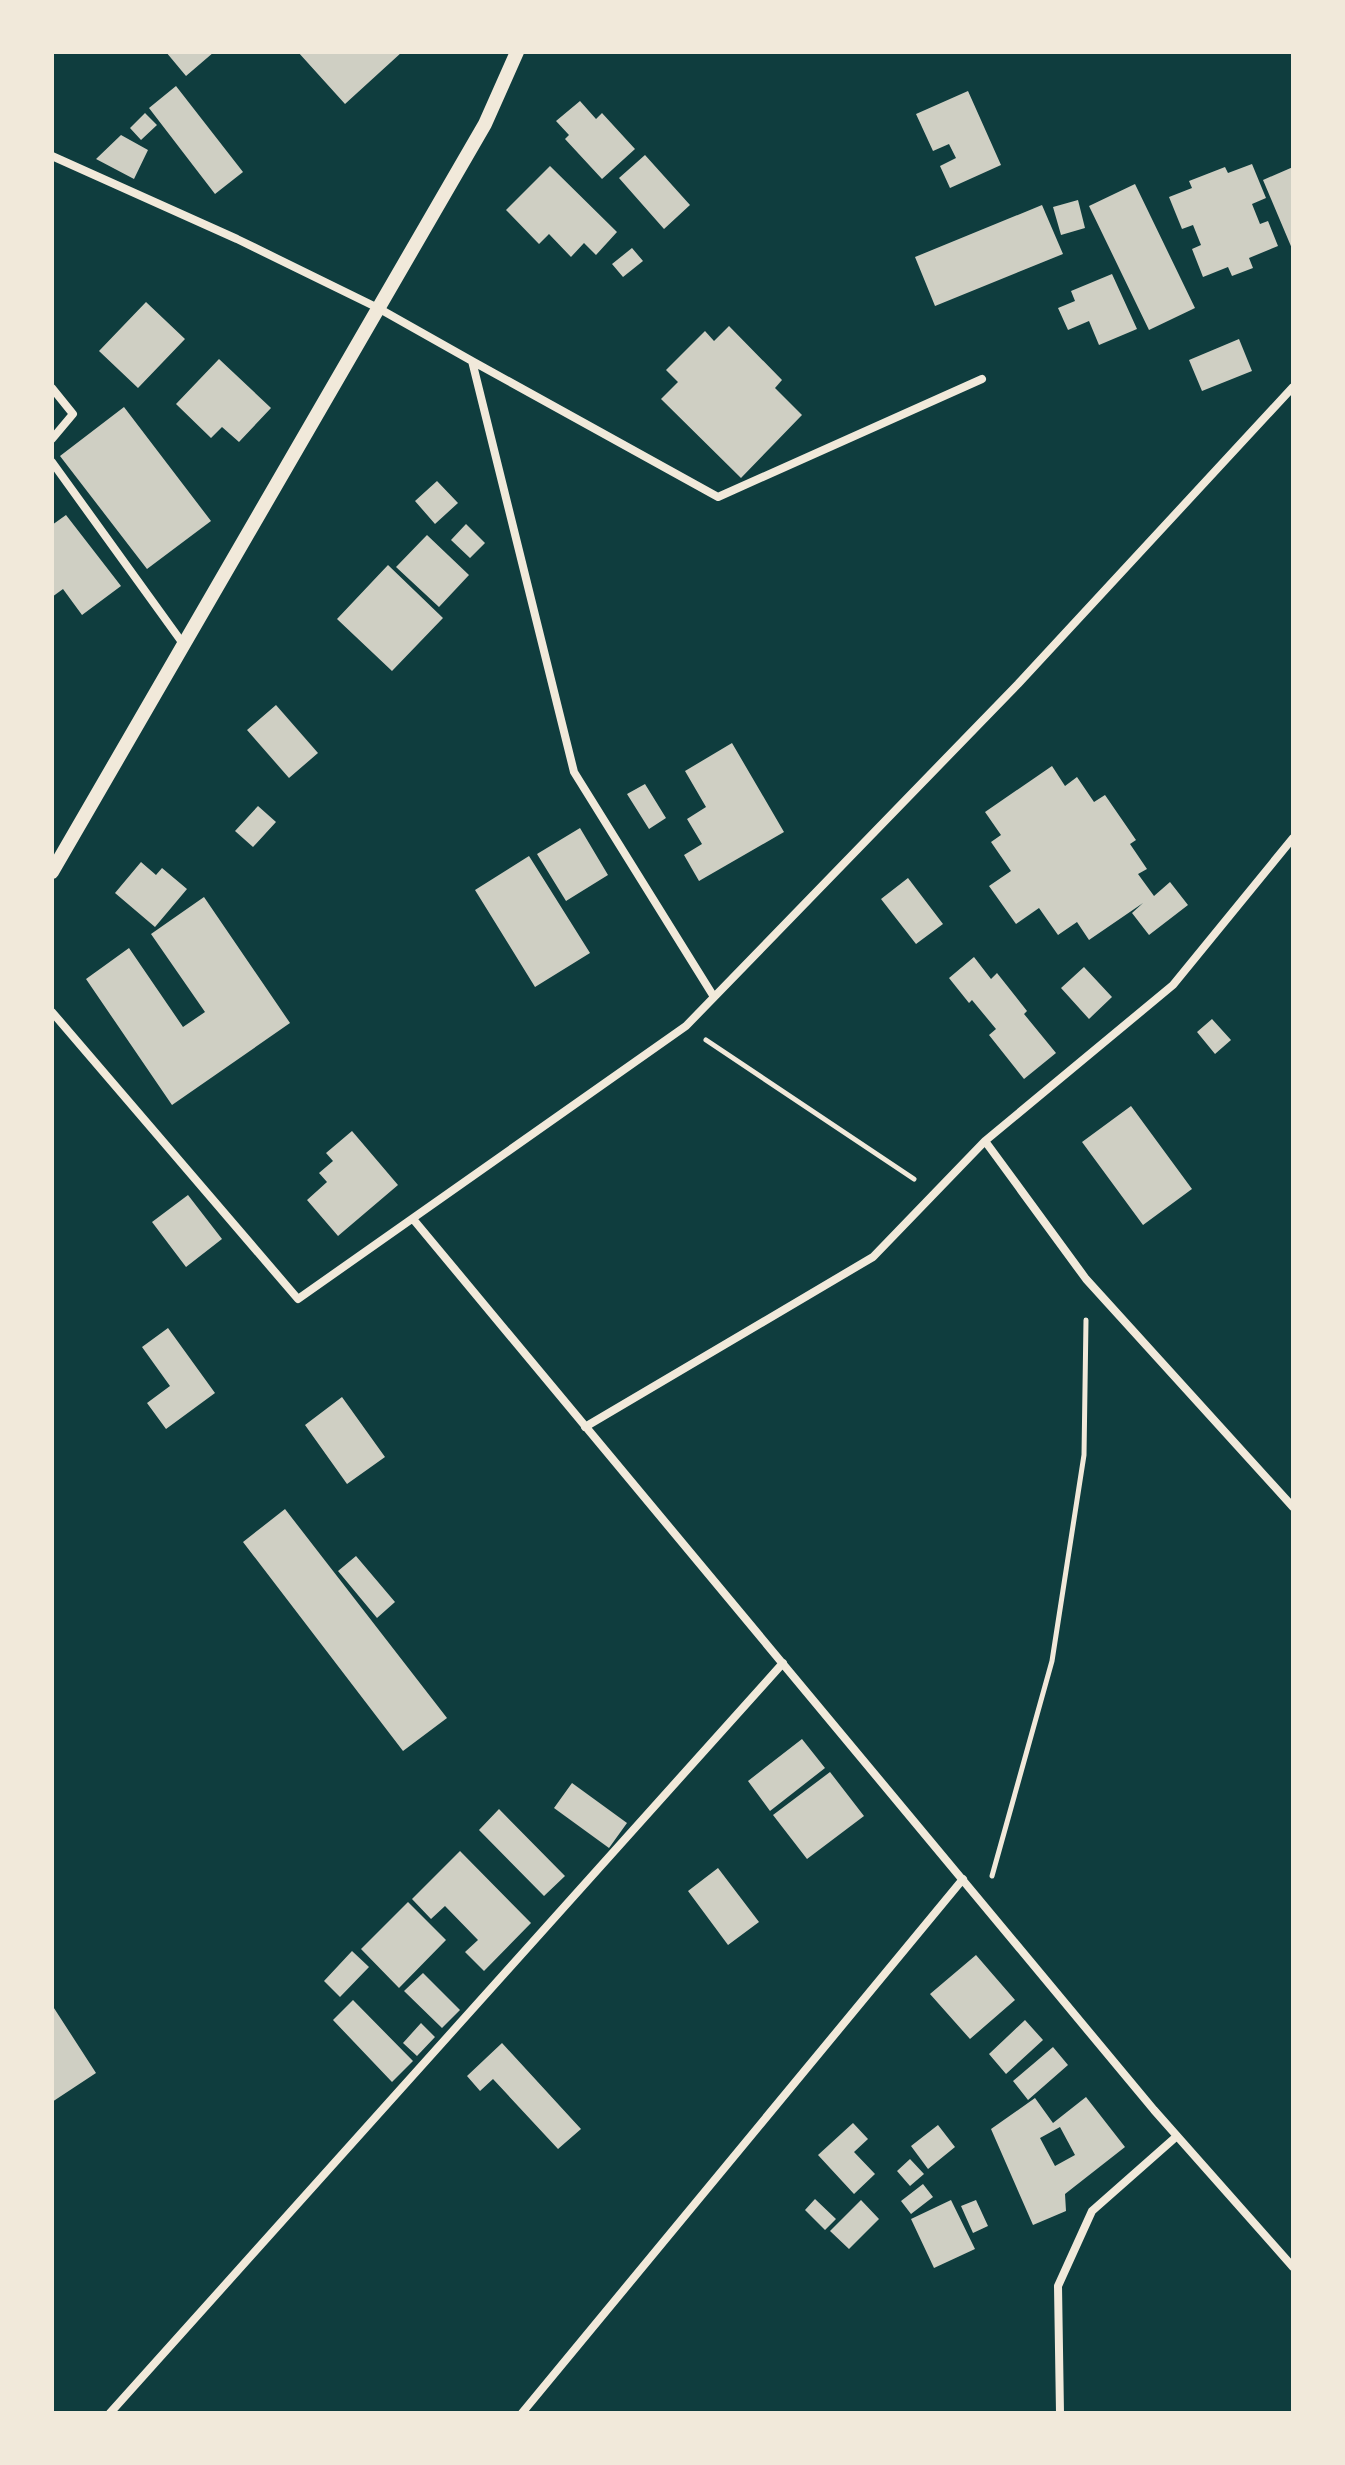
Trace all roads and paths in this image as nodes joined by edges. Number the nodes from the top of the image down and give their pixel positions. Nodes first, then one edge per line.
1 (517, 52) edge
2 (52, 156) edge
3 (378, 308) junction
4 (472, 361) junction
5 (982, 379) dead end
6 (1293, 387) edge
7 (52, 388) edge
8 (52, 439) edge
9 (52, 462) edge
10 (184, 645) junction
11 (1293, 838) edge
12 (52, 872) edge
13 (714, 997) junction
14 (52, 1012) edge
15 (686, 1026) junction
16 (985, 1141) junction
17 (935, 1193) junction
18 (413, 1219) junction
19 (1086, 1279) junction
20 (585, 1427) junction
21 (1293, 1507) edge
22 (783, 1663) junction
23 (963, 1879) junction
24 (985, 1904) junction
25 (1177, 2136) junction
26 (1293, 2267) edge
27 (110, 2413) edge
28 (522, 2413) edge
29 (1060, 2413) edge

1 - 3 street
2 - 3 street
3 - 4 street
3 - 10 street
4 - 5 street
4 - 13 street
6 - 13 street
7 - 8 street
9 - 10 street
10 - 12 street
11 - 16 street
13 - 15 street
14 - 18 street
15 - 17 path
15 - 18 street
16 - 17 street
16 - 19 street
17 - 20 street
18 - 20 street
19 - 21 street
19 - 24 path
20 - 22 street
22 - 23 street
22 - 27 street
23 - 24 street
23 - 28 street
24 - 25 street
25 - 26 street
25 - 29 street

